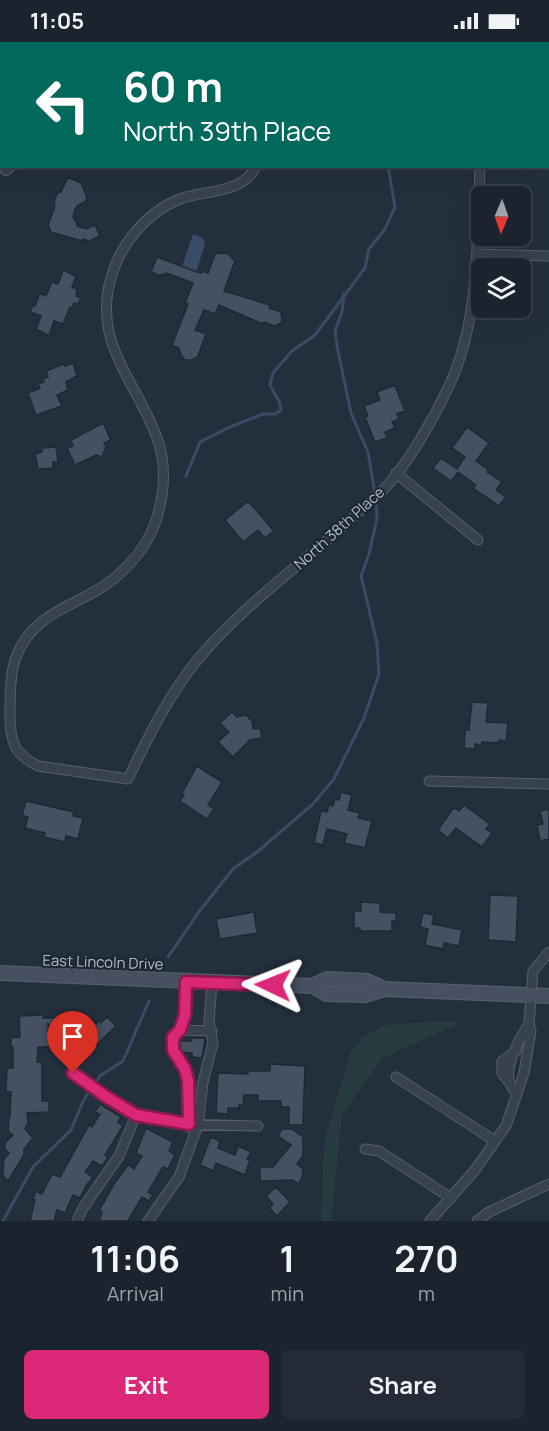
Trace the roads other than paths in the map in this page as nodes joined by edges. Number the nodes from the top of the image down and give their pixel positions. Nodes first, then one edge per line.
1 (254, 168) edge
2 (480, 168) edge
3 (477, 254) junction
4 (549, 256) edge
5 (396, 473) junction
6 (478, 540) dead end
7 (429, 781) dead end
8 (549, 784) edge
9 (549, 952) edge
10 (0, 973) edge
11 (186, 982) junction
12 (212, 983) junction
13 (531, 995) junction
14 (549, 996) edge
15 (530, 1018) junction
16 (180, 1030) junction
17 (212, 1031) junction
18 (73, 1073) dead end
19 (396, 1077) dead end
20 (516, 1093) junction
21 (136, 1115) junction
22 (194, 1125) junction
23 (258, 1126) dead end
24 (495, 1141) junction
25 (365, 1149) dead end
26 (549, 1184) edge
27 (451, 1198) junction
28 (77, 1221) edge
29 (148, 1221) edge
30 (431, 1221) edge
31 (477, 1221) edge

1 - 5 street, North 38th Place
2 - 3 street, North 38th Place
3 - 4 street
3 - 5 street, North 38th Place
5 - 6 street
7 - 8 street
9 - 13 street
10 - 11 main road, East Lincoln Drive
11 - 12 main road, East Lincoln Drive
11 - 16 street
12 - 13 main road, East Lincoln Drive
12 - 17 street
13 - 14 main road, East Lincoln Drive
13 - 15 street
15 - 20 street
15 - 20 street
16 - 17 street
16 - 22 street
17 - 22 street
18 - 21 street
19 - 24 street
20 - 24 street
21 - 22 street
21 - 28 street
22 - 23 street
22 - 29 street
24 - 27 street
25 - 27 street
26 - 31 street
27 - 30 street

